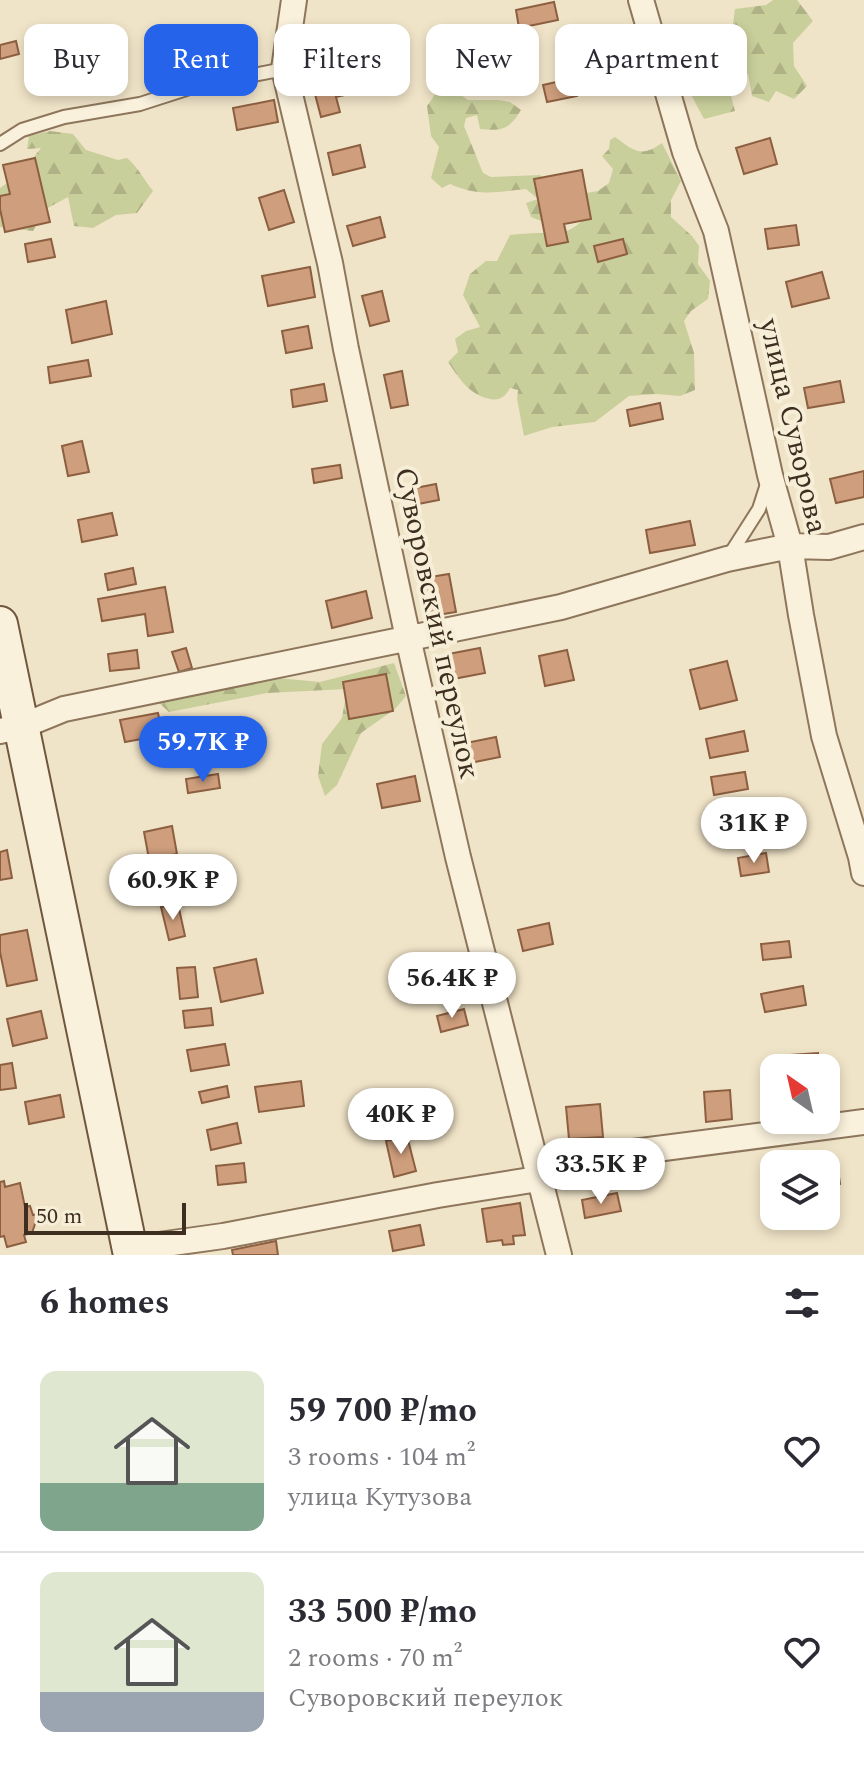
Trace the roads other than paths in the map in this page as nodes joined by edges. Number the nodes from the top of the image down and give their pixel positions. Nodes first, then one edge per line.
1 (294, 0) edge
2 (641, 0) edge
3 (291, 24) edge
4 (274, 71) edge
5 (290, 96) edge
6 (0, 144) edge
7 (770, 475) junction
8 (864, 537) edge
9 (790, 546) junction
10 (727, 559) junction
11 (0, 624) edge
12 (408, 638) junction
13 (10, 729) edge
14 (864, 873) edge
15 (864, 1122) edge
16 (540, 1178) junction
17 (131, 1252) edge
18 (559, 1255) edge

1 - 3 street, Суворовский переулок
2 - 7 street, улица Суворова
4 - 6 lane
5 - 12 street, Суворовский переулок
7 - 9 street, улица Суворова
7 - 10 lane
8 - 9 street
9 - 10 street
9 - 14 street, улица Суворова
10 - 12 street
11 - 13 street
12 - 13 street
12 - 16 street, Суворовский переулок
13 - 17 street
15 - 16 street
16 - 17 street
16 - 18 street, Суворовский переулок

